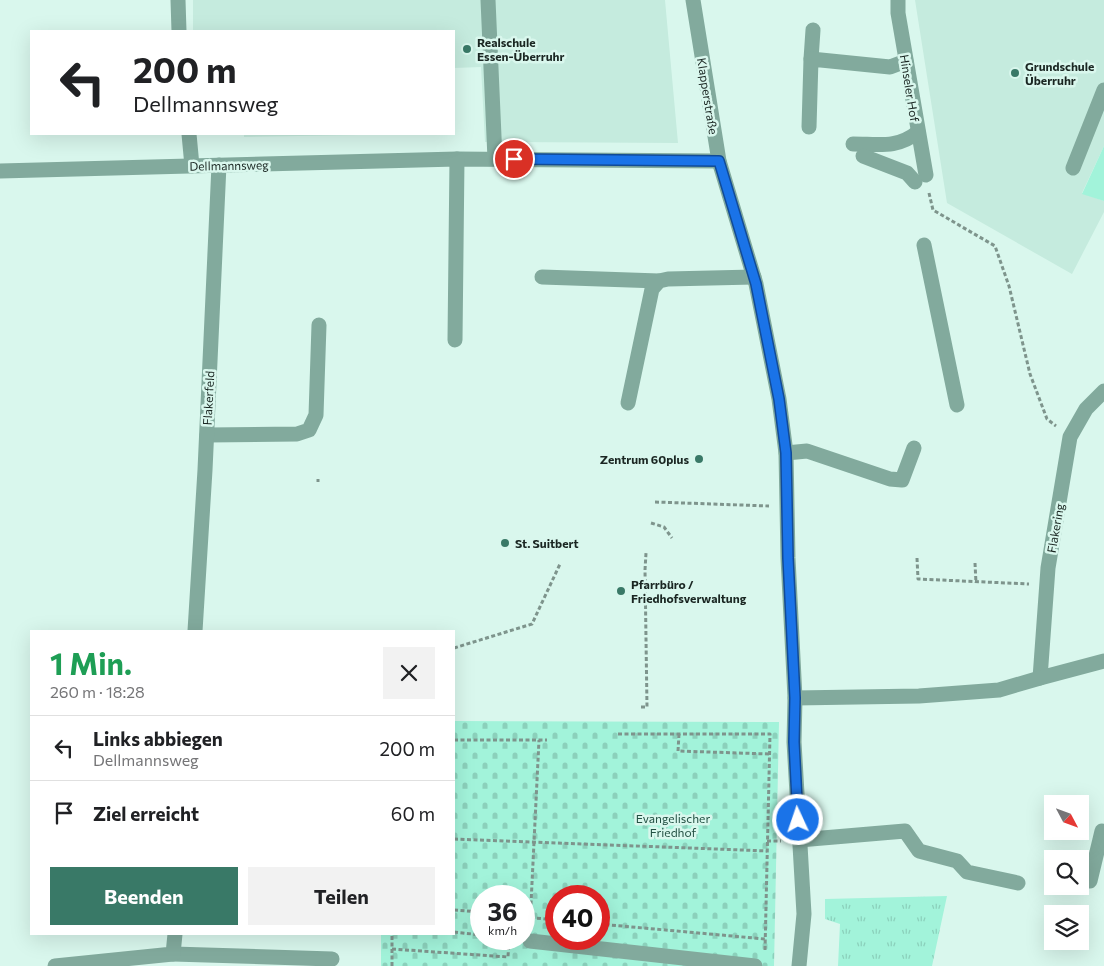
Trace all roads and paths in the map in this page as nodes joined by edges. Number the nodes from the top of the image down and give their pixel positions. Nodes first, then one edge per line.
1 (178, 0) edge
2 (488, 0) edge
3 (693, 0) edge
4 (898, 0) edge
5 (178, 30) edge
6 (812, 30) dead end
7 (811, 59) junction
8 (906, 62) junction
9 (1104, 90) edge
10 (810, 127) dead end
11 (918, 132) junction
12 (189, 135) edge
13 (853, 144) dead end
14 (863, 156) dead end
15 (457, 159) junction
16 (495, 159) junction
17 (719, 161) junction
18 (219, 165) junction
19 (192, 166) junction
20 (1073, 168) dead end
21 (0, 171) edge
22 (921, 178) junction
23 (924, 245) dead end
24 (542, 277) dead end
25 (754, 277) junction
26 (659, 281) junction
27 (319, 325) dead end
28 (456, 340) dead end
29 (1104, 391) edge
30 (628, 403) dead end
31 (957, 405) dead end
32 (207, 435) junction
33 (1070, 437) junction
34 (914, 448) dead end
35 (786, 453) junction
36 (655, 502) dead end
37 (788, 506) junction
38 (651, 523) dead end
39 (672, 538) dead end
40 (646, 553) dead end
41 (917, 558) dead end
42 (976, 563) dead end
43 (560, 564) dead end
44 (976, 583) junction
45 (1047, 584) junction
46 (195, 630) edge
47 (455, 648) edge
48 (1104, 662) edge
49 (1040, 678) junction
50 (795, 698) junction
51 (641, 707) dead end
52 (618, 734) dead end
53 (679, 734) junction
54 (455, 740) edge
55 (539, 740) junction
56 (547, 740) dead end
57 (769, 754) junction
58 (1104, 832) edge
59 (455, 839) edge
60 (799, 840) junction
61 (534, 842) junction
62 (767, 851) junction
63 (1090, 881) dead end
64 (1018, 883) dead end
65 (532, 885) edge
66 (455, 910) edge
67 (470, 911) edge
68 (610, 925) edge
69 (455, 932) edge
70 (470, 934) edge
71 (175, 935) edge
72 (392, 935) edge
73 (765, 939) junction
74 (535, 941) edge
75 (392, 949) junction
76 (508, 950) edge
77 (173, 954) junction
78 (332, 959) dead end
79 (760, 962) edge
80 (56, 966) edge
81 (392, 966) edge
82 (799, 966) edge

1 - 5 street
2 - 16 street
3 - 17 street, Klapperstraße
4 - 8 street, Hinseler Hof
6 - 7 street
7 - 8 street
7 - 10 street
8 - 11 street, Hinseler Hof
9 - 20 street
11 - 13 street
11 - 22 street, Hinseler Hof
12 - 19 street
14 - 22 street
15 - 16 street, Dellmannsweg
15 - 18 street, Dellmannsweg
15 - 28 street
16 - 17 street, Dellmannsweg
17 - 25 street, Klapperstraße
18 - 19 street, Dellmannsweg
18 - 32 street, Flakerfeld
19 - 21 street, Dellmannsweg
22 - 33 path
23 - 31 street
24 - 26 street
25 - 26 street
25 - 35 street, Klapperstraße
26 - 30 street
27 - 32 street
29 - 33 street, Flakering
32 - 46 street, Flakerfeld
33 - 45 street, Flakering
34 - 35 street
35 - 37 street, Klapperstraße
36 - 37 path
37 - 50 street, Klapperstraße
38 - 39 path
40 - 51 path
41 - 44 path
42 - 44 path
43 - 47 path
44 - 45 path
45 - 49 street, Flakering
48 - 49 street
49 - 50 street
50 - 60 street, Klapperstraße
52 - 53 path
53 - 57 path
53 - 57 path
54 - 55 path
55 - 56 path
55 - 61 path
57 - 62 path
58 - 63 street
59 - 61 path
60 - 64 street
60 - 82 street, Klapperstraße
61 - 62 path
61 - 65 path
62 - 73 path
66 - 67 path
68 - 73 path
69 - 70 path
71 - 77 street
72 - 75 path
73 - 79 path
74 - 79 street
75 - 76 path
75 - 81 path
77 - 78 street
77 - 80 street

